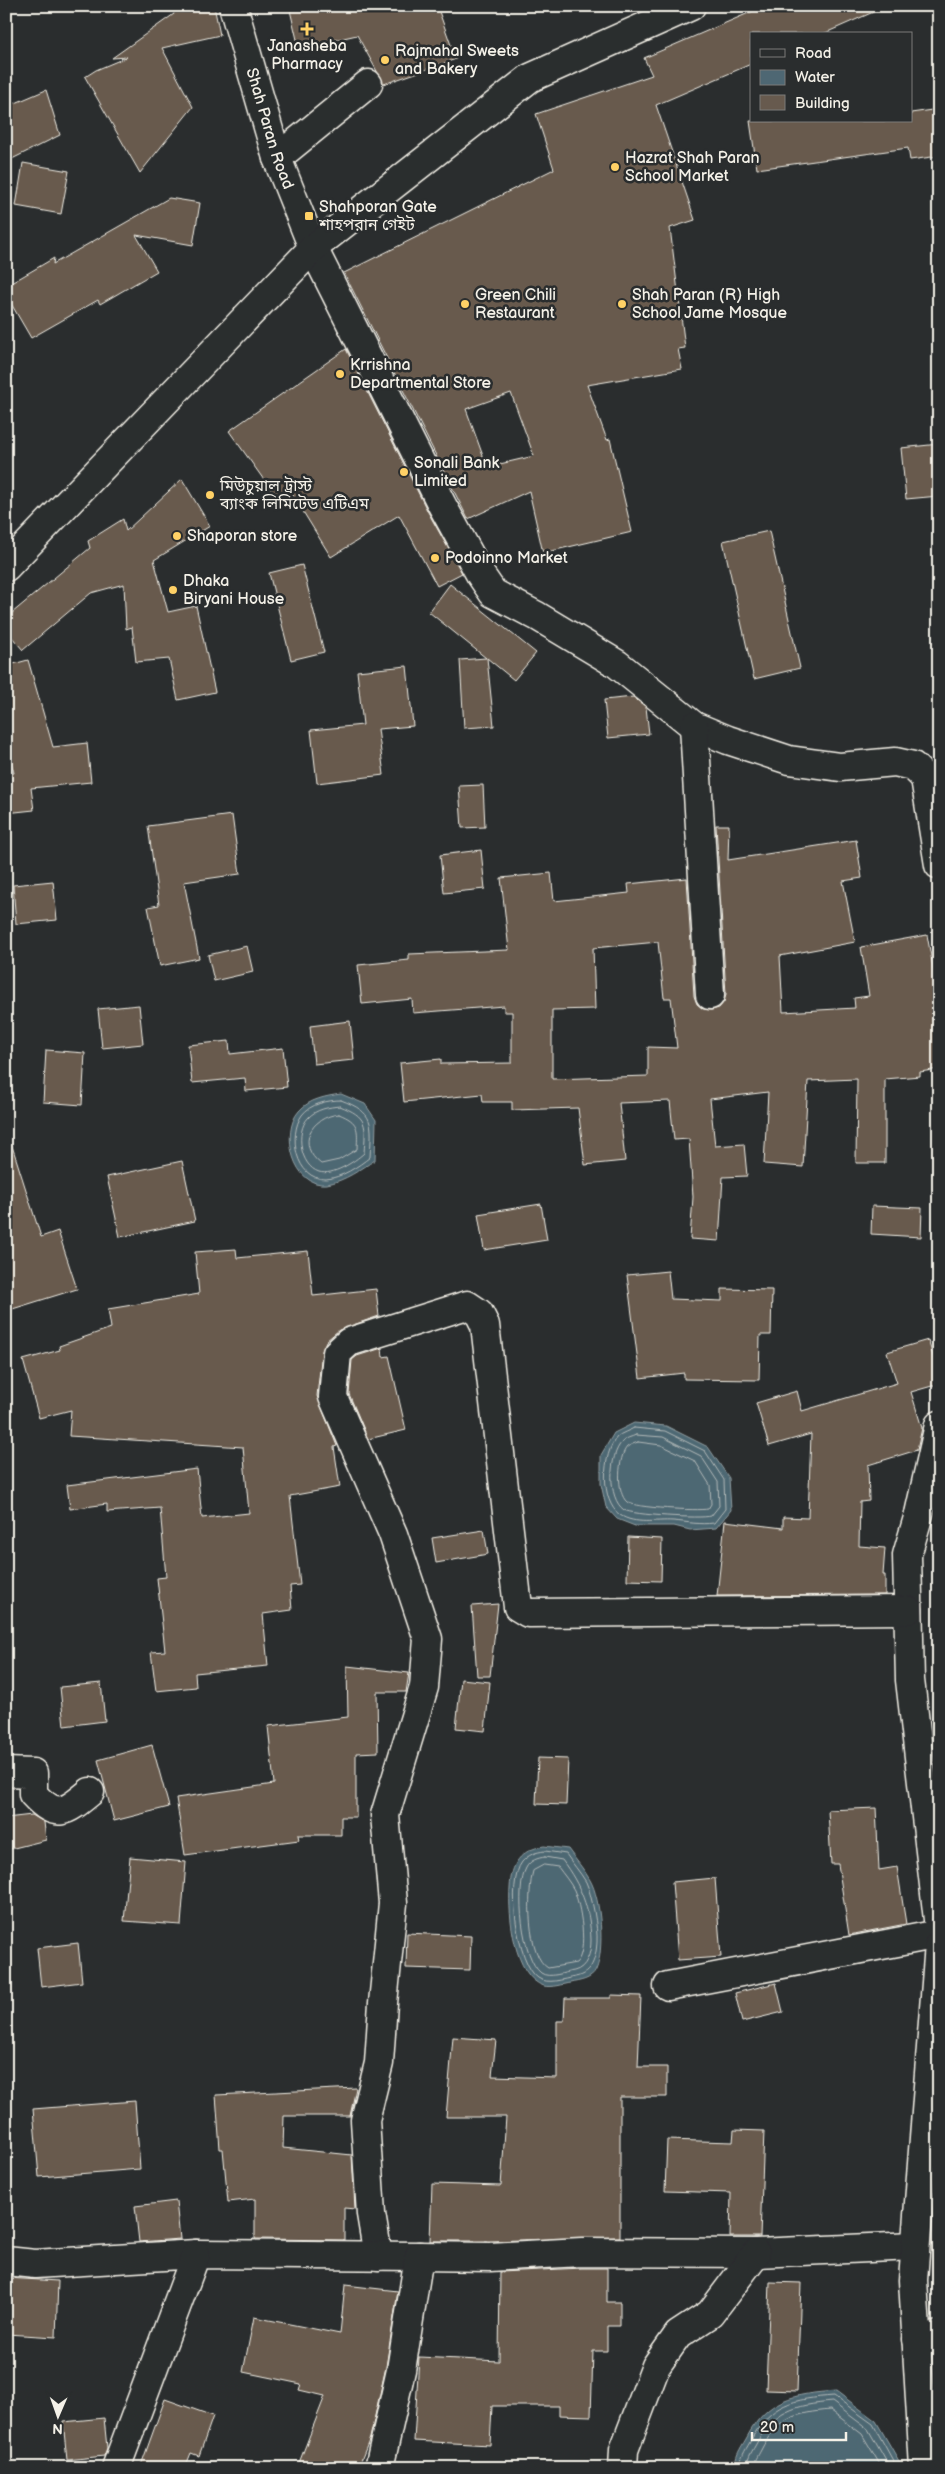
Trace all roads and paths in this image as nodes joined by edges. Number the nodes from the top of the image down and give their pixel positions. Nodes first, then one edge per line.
1 (234, 6) edge
2 (685, 7) edge
3 (368, 84) dead end
4 (277, 158) junction
5 (313, 248) junction
6 (7, 564) edge
7 (694, 726) junction
8 (937, 852) edge
9 (710, 995) dead end
10 (939, 1425) edge
11 (908, 1610) junction
12 (6, 1772) edge
13 (930, 1787) edge
14 (90, 1792) dead end
15 (939, 1928) edge
16 (939, 1934) edge
17 (939, 1944) edge
18 (668, 1986) dead end
19 (916, 2246) junction
20 (756, 2253) junction
21 (196, 2254) junction
22 (378, 2256) junction
23 (419, 2256) junction
24 (6, 2261) edge
25 (928, 2337) edge
26 (116, 2468) edge
27 (379, 2468) edge
28 (623, 2468) edge
29 (924, 2468) edge

1 - 4 main road, Shah Paran Road
2 - 5 main road
3 - 4 main road
4 - 5 main road, Shah Paran Road
5 - 6 main road
5 - 7 main road, Shah Paran Road
7 - 8 main road, Shah Paran Road
7 - 9 main road
10 - 11 main road
11 - 13 main road
11 - 22 main road
12 - 14 main road
13 - 15 main road
16 - 18 main road
17 - 19 main road
19 - 20 main road
19 - 25 main road
20 - 23 main road
20 - 28 main road
21 - 22 main road
21 - 24 main road
21 - 26 main road
22 - 23 main road
23 - 27 main road
25 - 29 main road

